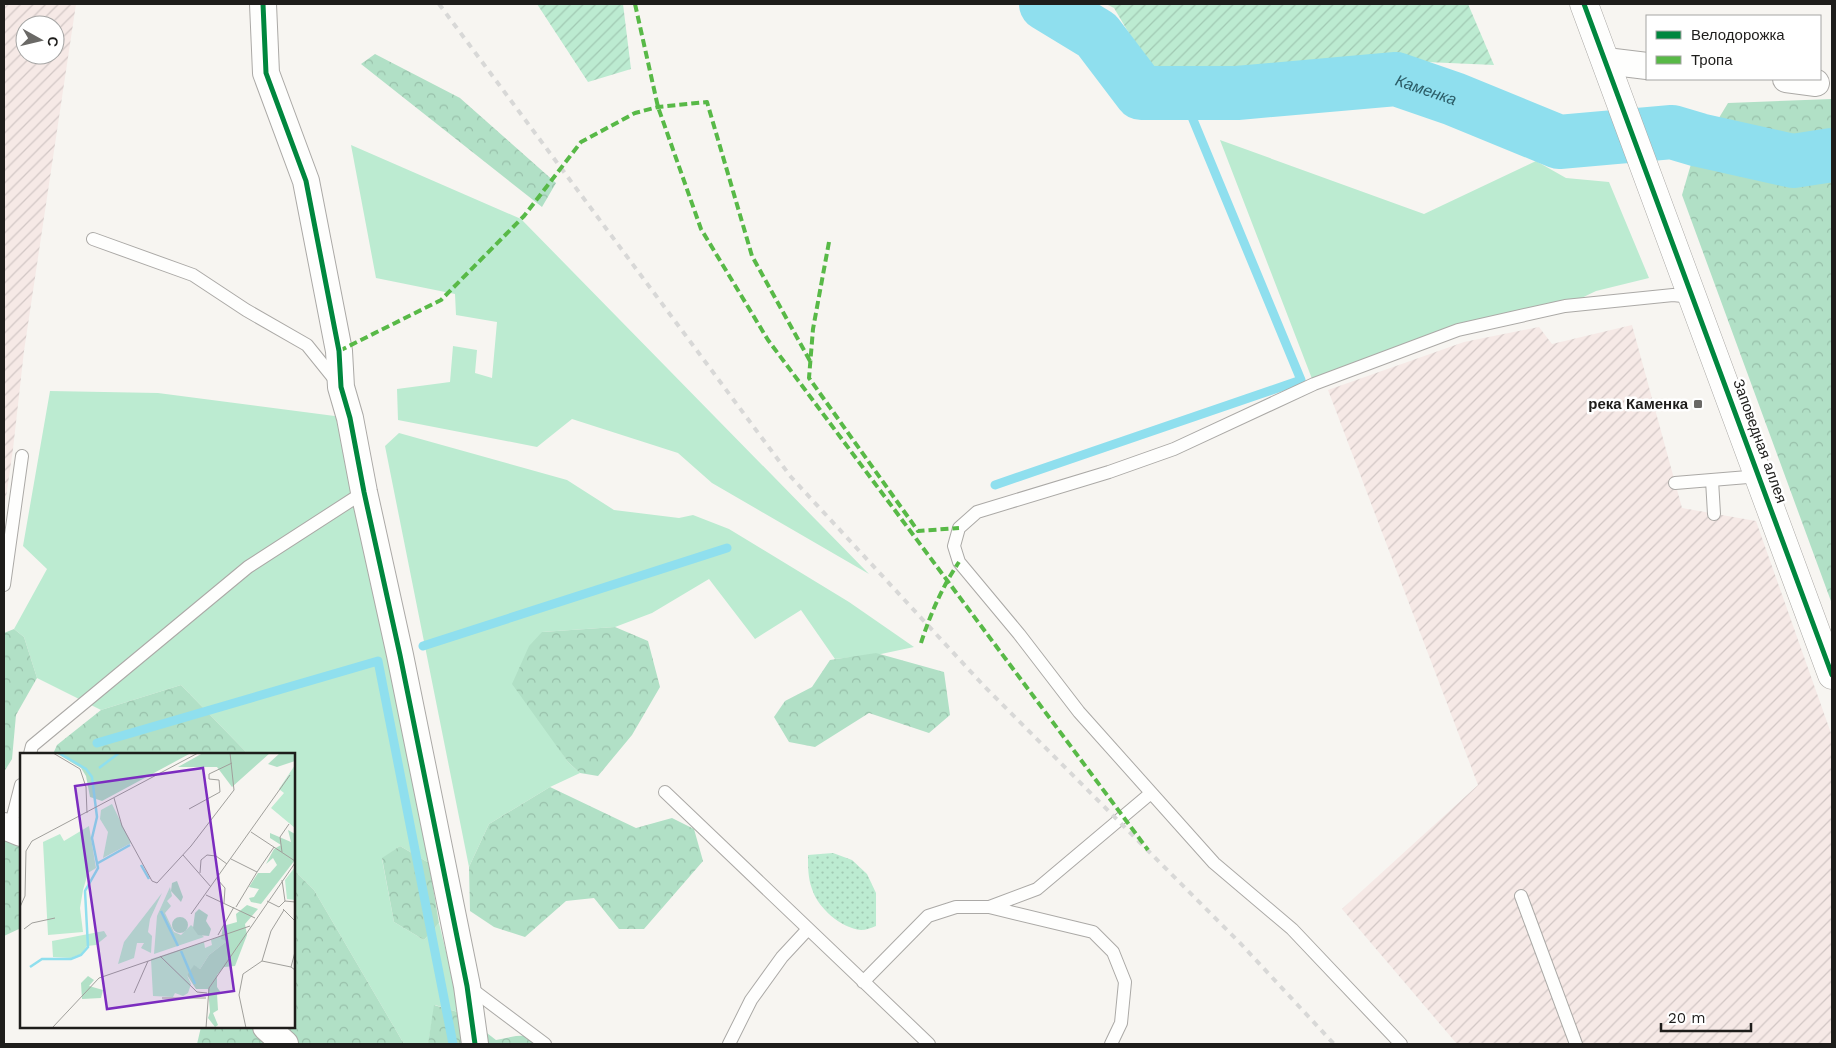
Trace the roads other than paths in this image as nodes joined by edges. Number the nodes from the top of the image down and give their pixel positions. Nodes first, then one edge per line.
1 (263, 4) edge
2 (1584, 4) edge
3 (1606, 61) junction
4 (1646, 66) edge
5 (1799, 80) edge
6 (1824, 82) edge
7 (93, 239) dead end
8 (1692, 296) junction
9 (341, 387) junction
10 (22, 456) dead end
11 (1760, 476) junction
12 (1712, 480) junction
13 (1675, 483) dead end
14 (364, 492) junction
15 (1714, 514) dead end
16 (4, 585) edge
17 (1832, 675) edge
18 (30, 753) edge
19 (20, 790) edge
20 (666, 792) dead end
21 (1151, 793) junction
22 (12, 829) edge
23 (1521, 896) dead end
24 (989, 907) junction
25 (808, 929) junction
26 (863, 982) junction
27 (467, 986) junction
28 (267, 1028) edge
29 (921, 1042) edge
30 (285, 1044) edge
31 (475, 1044) edge
32 (545, 1044) edge
33 (729, 1044) edge
34 (1112, 1044) edge
35 (1401, 1044) edge
36 (1576, 1044) edge

1 - 9 street
2 - 3 street
3 - 4 street
3 - 8 street, Заповедная аллея
5 - 6 street
7 - 9 lane
8 - 11 street, Заповедная аллея
8 - 21 lane
9 - 14 street
10 - 16 lane
11 - 12 lane
11 - 17 street, Заповедная аллея
12 - 13 lane
12 - 15 lane
14 - 18 lane
14 - 27 street
19 - 22 lane
20 - 25 lane
21 - 24 lane
21 - 35 lane
23 - 36 lane
24 - 26 lane
24 - 34 lane
25 - 26 lane
25 - 33 lane
26 - 29 lane
27 - 31 street
27 - 32 lane
28 - 30 street

